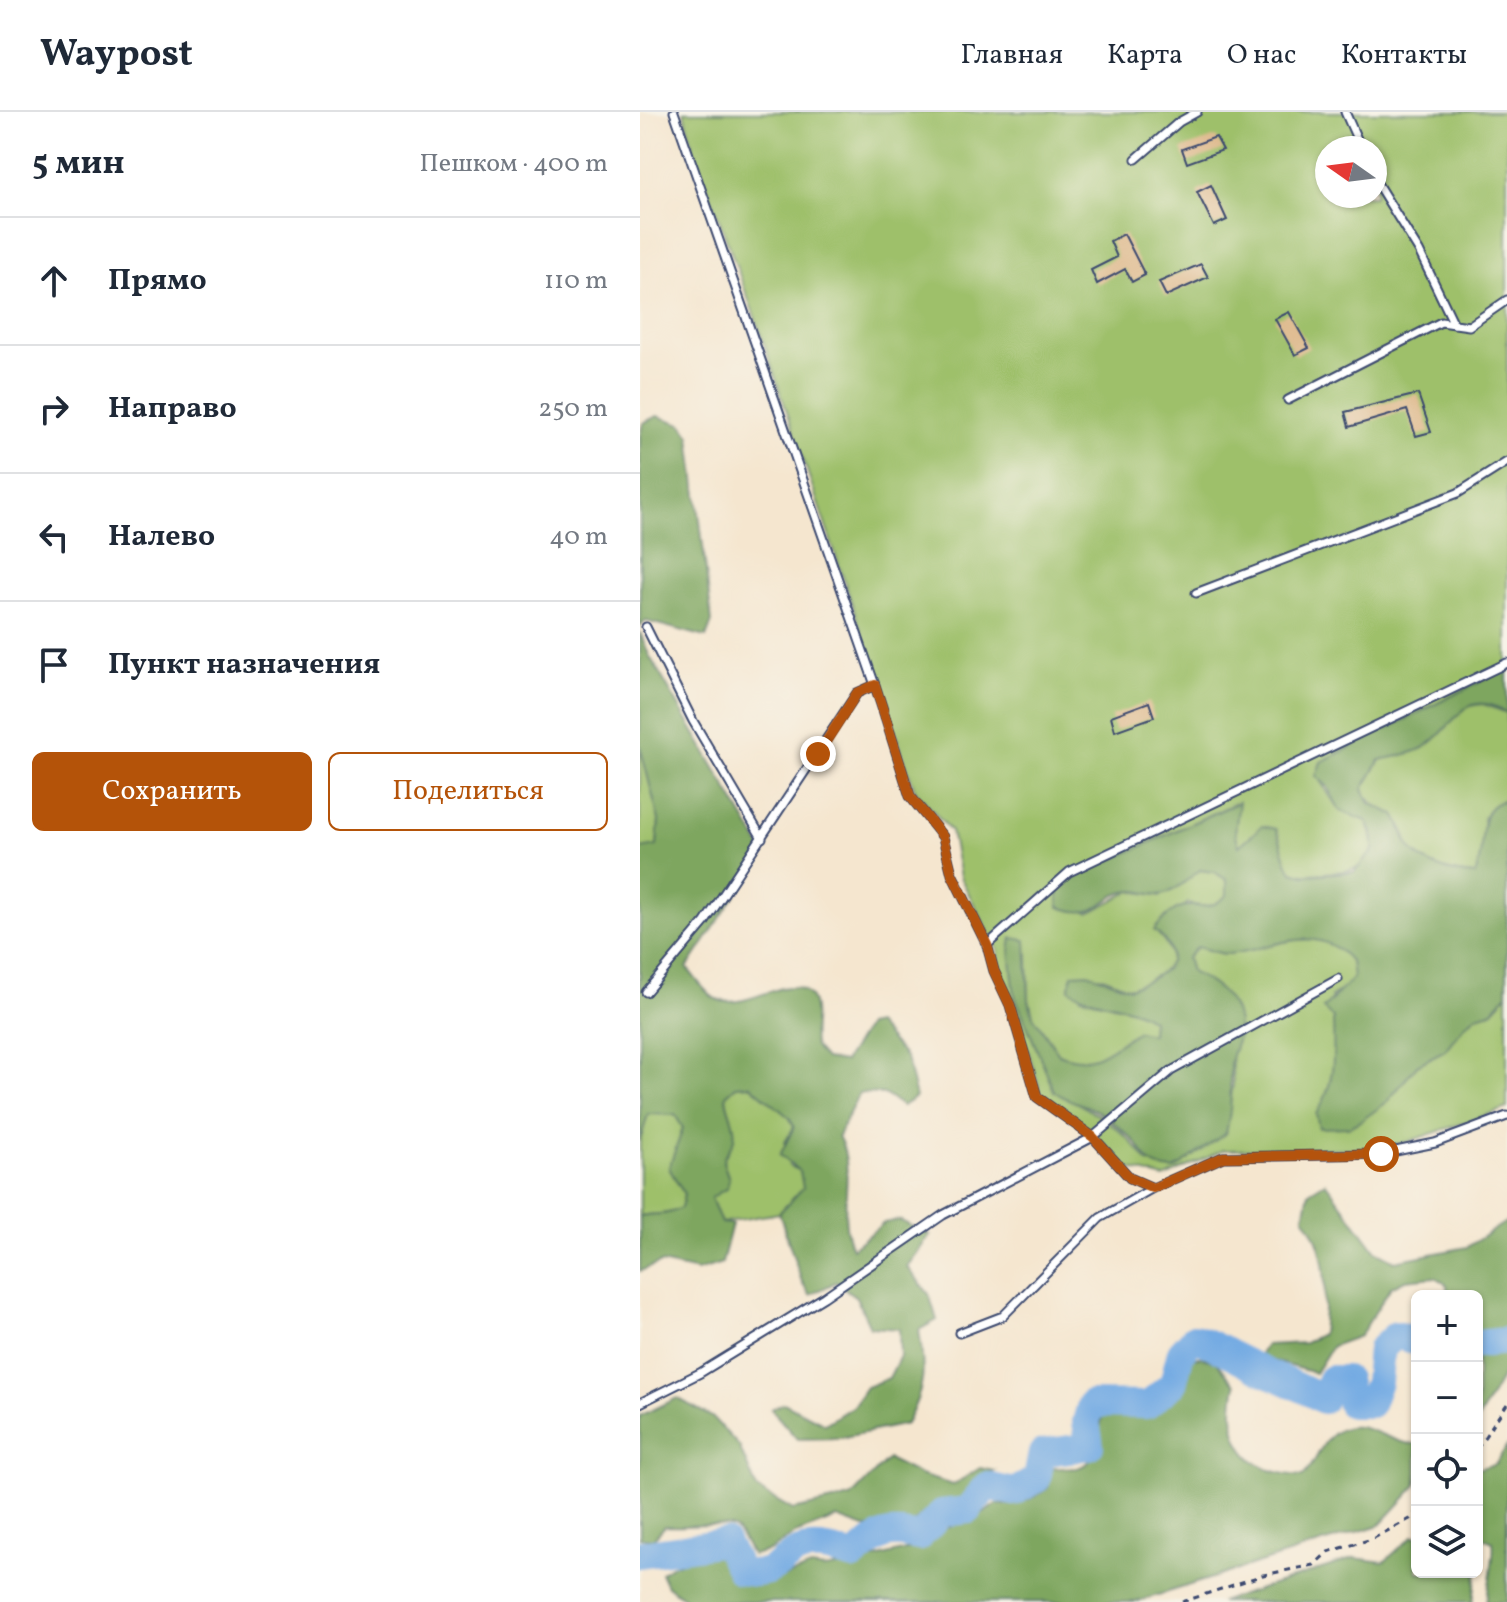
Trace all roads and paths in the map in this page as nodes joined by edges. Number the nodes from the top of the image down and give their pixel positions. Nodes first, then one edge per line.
1 (674, 112) edge
2 (1197, 112) edge
3 (1345, 112) edge
4 (1356, 136) edge
5 (1136, 159) dead end
6 (1387, 199) edge
7 (1507, 300) edge
8 (1454, 324) junction
9 (1288, 400) dead end
10 (1507, 462) edge
11 (1196, 593) dead end
12 (646, 627) dead end
13 (1507, 663) edge
14 (875, 685) junction
15 (762, 838) junction
16 (987, 945) junction
17 (1338, 979) dead end
18 (646, 992) dead end
19 (1507, 1116) edge
20 (1093, 1137) junction
21 (1153, 1188) junction
22 (959, 1333) dead end
23 (640, 1403) edge
24 (1507, 1404) edge
25 (1483, 1439) edge
26 (1411, 1518) edge
27 (1182, 1602) edge

1 - 14 lane
2 - 5 lane
3 - 4 lane
6 - 8 lane
7 - 8 lane
8 - 9 lane
10 - 11 lane
12 - 15 lane
13 - 16 lane
14 - 15 lane
14 - 16 lane
15 - 18 lane
16 - 20 lane
17 - 20 lane
19 - 21 lane
20 - 21 lane
20 - 23 lane
21 - 22 lane
24 - 25 path
26 - 27 path

